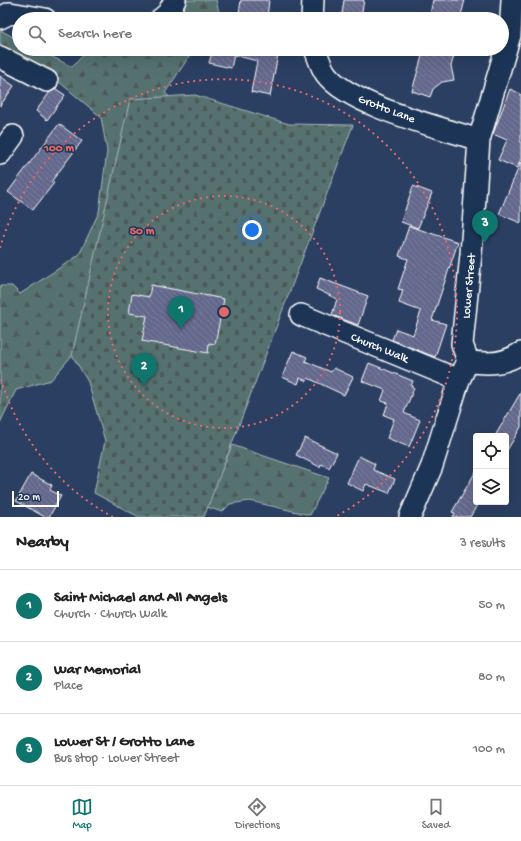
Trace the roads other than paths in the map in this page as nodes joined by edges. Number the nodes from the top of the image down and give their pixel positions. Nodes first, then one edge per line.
1 (175, 0) edge
2 (313, 0) edge
3 (512, 0) edge
4 (169, 12) edge
5 (312, 12) edge
6 (12, 13) edge
7 (0, 18) edge
8 (509, 38) edge
9 (318, 56) edge
10 (504, 56) edge
11 (0, 58) edge
12 (47, 81) dead end
13 (13, 136) dead end
14 (479, 140) junction
15 (0, 154) edge
16 (301, 315) dead end
17 (521, 353) edge
18 (468, 361) junction
19 (459, 380) junction
20 (410, 517) edge

1 - 4 street
2 - 5 street
3 - 8 street, Lower Street
6 - 7 street
9 - 14 street, Grotto Lane
10 - 14 street, Lower Street
11 - 12 street
13 - 15 street
14 - 18 street, Lower Street
16 - 19 street, Church Walk
17 - 18 street
18 - 19 street
19 - 20 street

